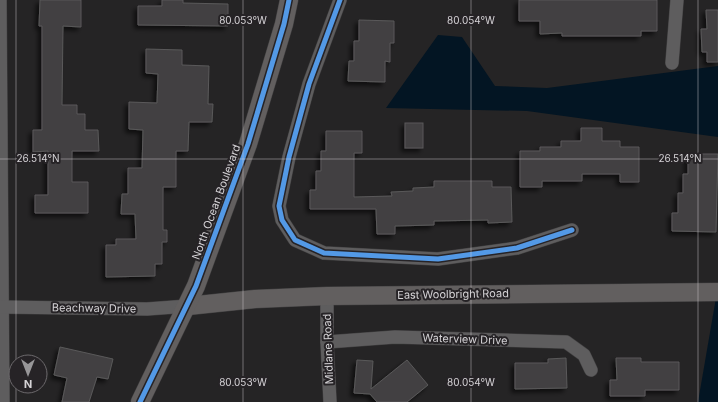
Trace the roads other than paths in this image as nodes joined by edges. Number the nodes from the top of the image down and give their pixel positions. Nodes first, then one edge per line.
1 (0, 0) edge
2 (290, 0) edge
3 (340, 0) edge
4 (677, 0) edge
5 (672, 63) dead end
6 (572, 230) dead end
7 (718, 292) edge
8 (327, 296) junction
9 (188, 306) junction
10 (2, 308) edge
11 (327, 342) junction
12 (591, 370) dead end
13 (3, 402) edge
14 (140, 402) edge
15 (330, 402) edge

1 - 10 street
2 - 9 main road, North Ocean Boulevard
3 - 6 street
4 - 5 street
7 - 8 main road, East Woolbright Road
8 - 9 main road, East Woolbright Road
8 - 11 street, Midlane Road
9 - 10 street, Beachway Drive
9 - 14 main road, North Ocean Boulevard
10 - 13 street
11 - 12 street, Waterview Drive
11 - 15 street, Midlane Road

